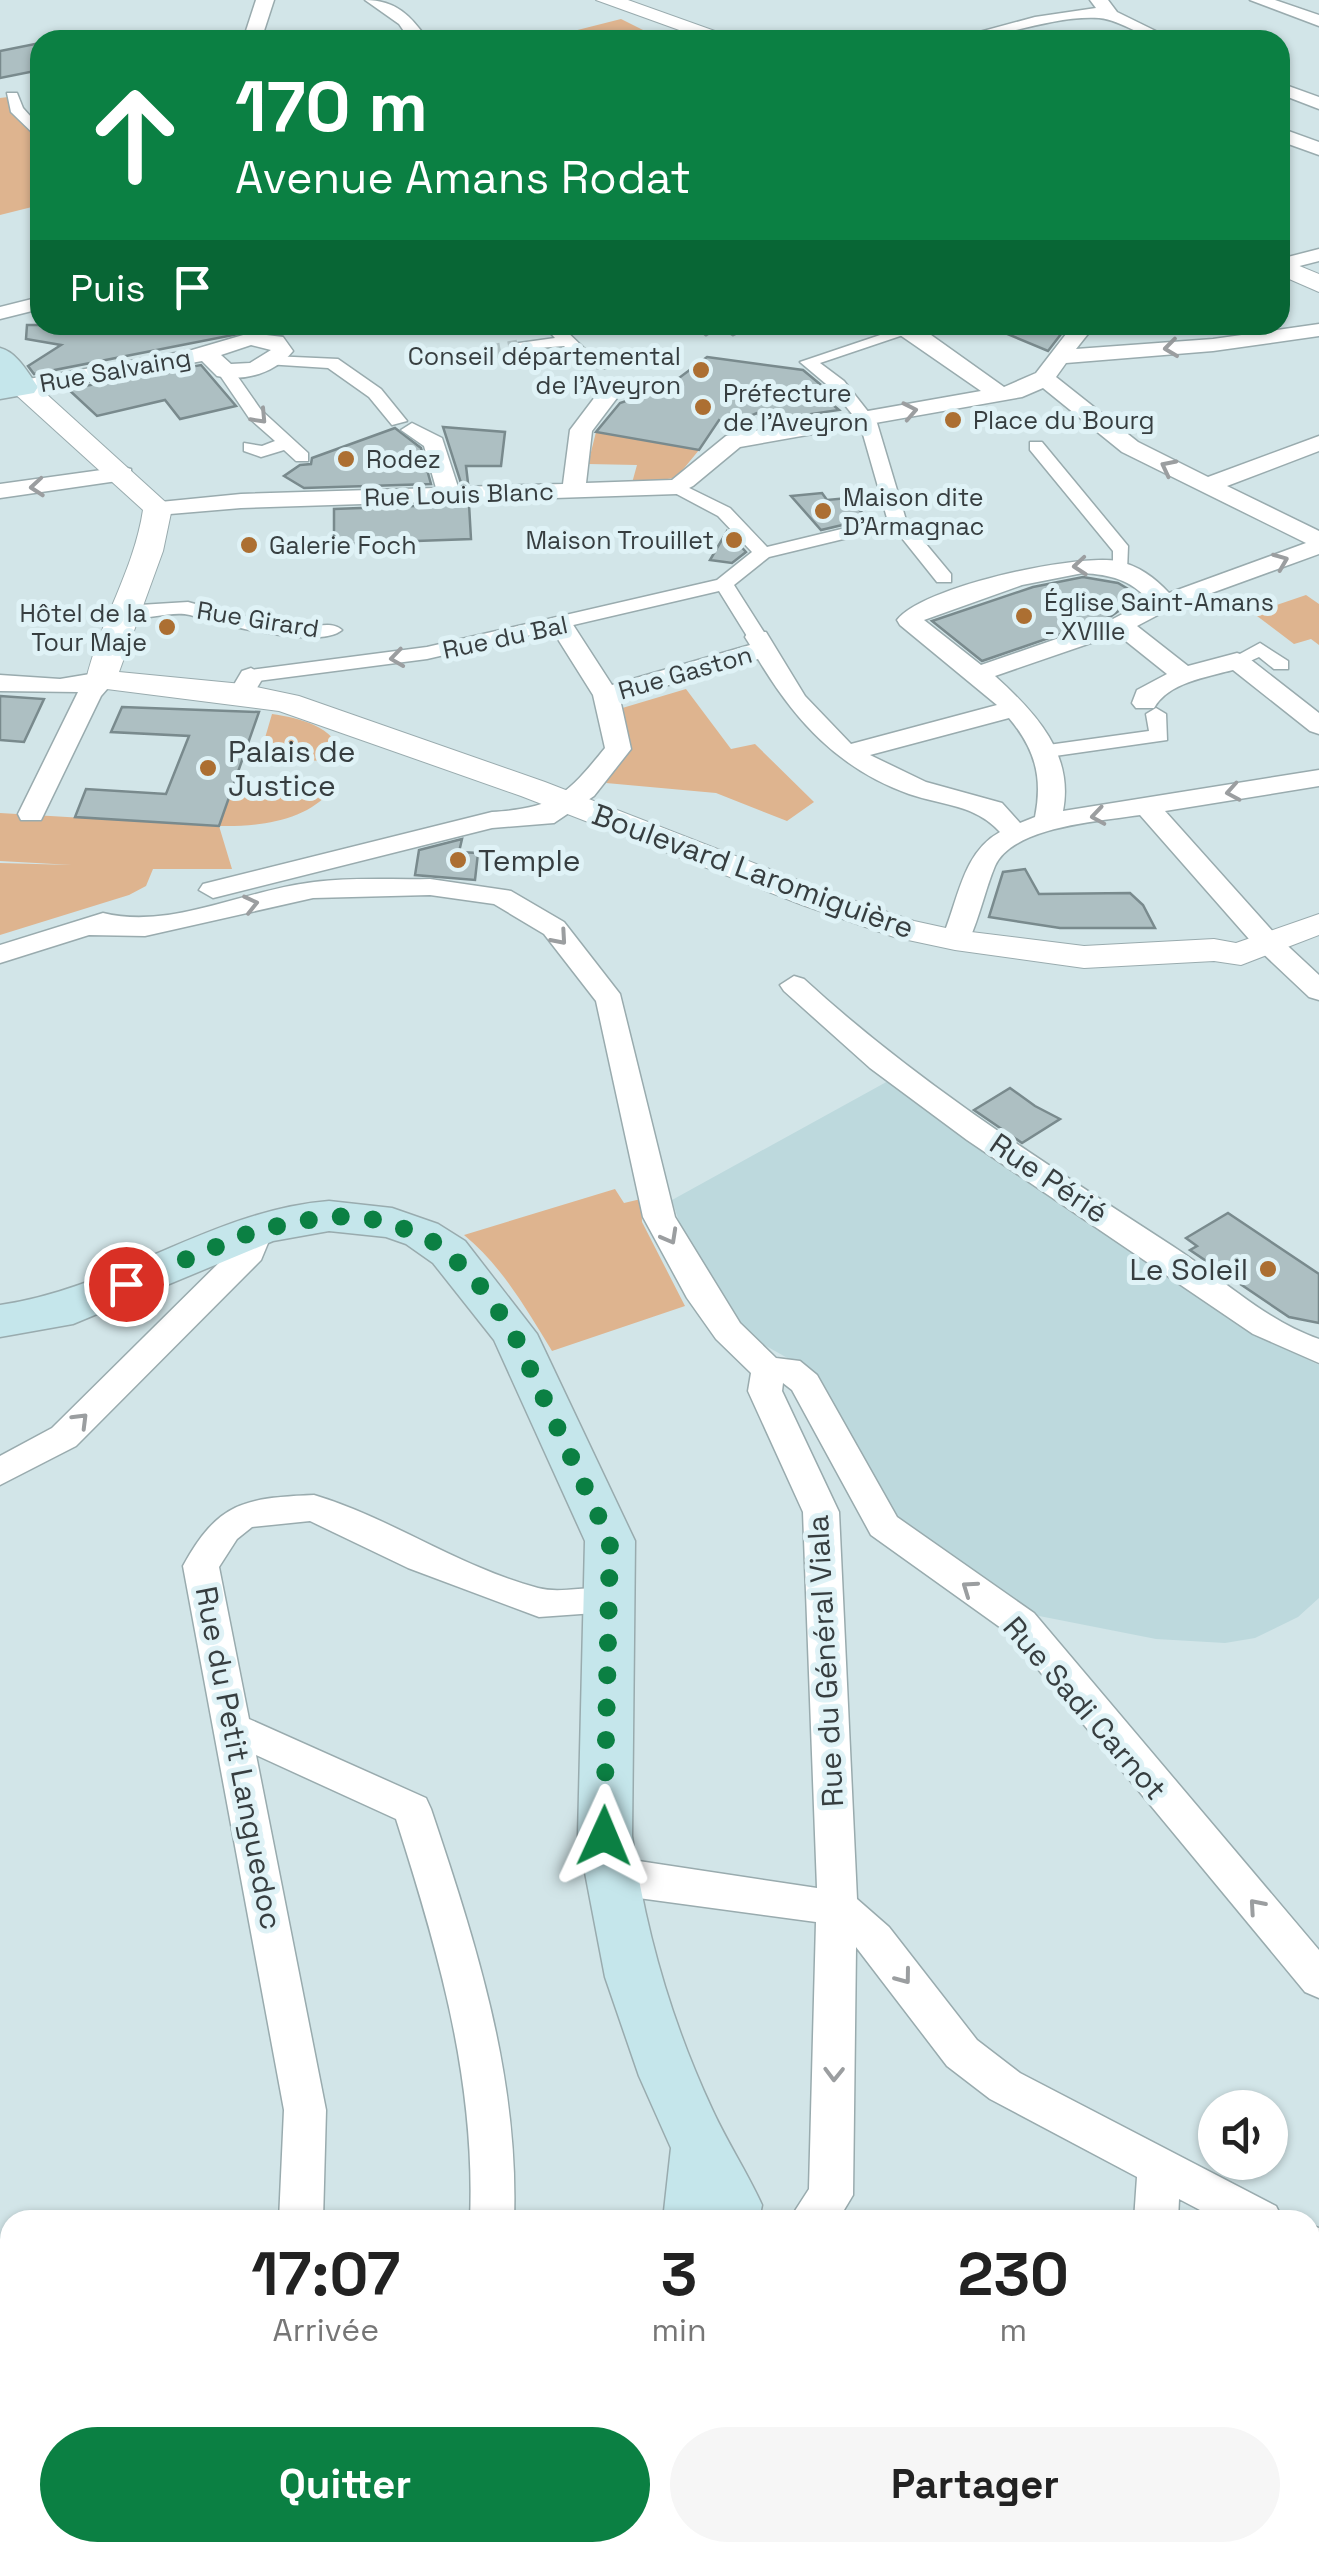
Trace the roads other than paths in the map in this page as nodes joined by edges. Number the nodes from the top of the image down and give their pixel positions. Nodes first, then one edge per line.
1 (265, 0) edge
2 (374, 0) edge
3 (607, 0) edge
4 (1259, 0) edge
5 (1103, 6) edge
6 (1319, 21) edge
7 (255, 30) edge
8 (412, 30) edge
9 (698, 30) edge
10 (1000, 30) edge
11 (1147, 30) edge
12 (1290, 92) edge
13 (12, 96) dead end
14 (1319, 103) edge
15 (30, 125) edge
16 (1290, 138) edge
17 (1319, 149) edge
18 (1319, 255) edge
19 (1290, 262) edge
20 (1290, 270) edge
21 (1319, 284) edge
22 (30, 306) edge
23 (0, 313) edge
24 (1302, 333) edge
25 (560, 335) edge
26 (884, 335) edge
27 (916, 335) edge
28 (1076, 335) edge
29 (1287, 335) edge
30 (566, 341) junction
31 (518, 348) tunnel mouth
32 (1319, 351) edge
33 (208, 354) junction
34 (0, 357) edge
35 (272, 361) junction
36 (604, 365) dead end
37 (1053, 366) junction
38 (225, 370) junction
39 (11, 388) edge
40 (608, 394) dead end
41 (1000, 394) junction
42 (866, 421) junction
43 (405, 425) joint
44 (286, 443) junction
45 (1319, 443) edge
46 (1036, 446) dead end
47 (250, 448) dead end
48 (302, 457) dead end
49 (123, 474) junction
50 (1206, 486) junction
51 (677, 487) junction
52 (0, 490) edge
53 (574, 490) junction
54 (448, 494) junction
55 (158, 508) junction
56 (900, 524) junction
57 (1319, 543) edge
58 (763, 553) junction
59 (1120, 567) junction
60 (944, 578) joint
61 (724, 584) junction
62 (961, 599) junction
63 (1170, 600) junction
64 (123, 612) junction
65 (561, 625) junction
66 (1120, 625) junction
67 (333, 630) dead end
68 (760, 643) junction
69 (976, 675) junction
70 (1184, 676) junction
71 (102, 680) junction
72 (0, 683) edge
73 (247, 684) junction
74 (606, 695) junction
75 (1013, 709) junction
76 (1151, 709) joint
77 (1319, 726) edge
78 (1048, 751) junction
79 (846, 754) junction
80 (1319, 778) edge
81 (560, 806) junction
82 (1147, 807) junction
83 (31, 814) dead end
84 (1048, 822) junction
85 (1014, 832) junction
86 (1319, 924) edge
87 (86, 926) junction
88 (954, 940) junction
89 (1266, 941) junction
90 (0, 954) edge
91 (794, 984) dead end
92 (1319, 991) edge
93 (257, 1230) junction
94 (0, 1321) edge
95 (1319, 1351) edge
96 (768, 1370) junction
97 (0, 1472) edge
98 (610, 1601) junction
99 (235, 1729) junction
100 (608, 1880) junction
101 (838, 1906) junction
102 (1319, 1980) edge
103 (699, 2151) junction
104 (1159, 2168) junction
105 (300, 2210) edge
106 (492, 2210) edge
107 (693, 2210) edge
108 (731, 2210) edge
109 (819, 2210) edge
110 (1157, 2210) edge
111 (1241, 2210) edge

1 - 7 street
2 - 8 street
3 - 9 street
4 - 6 street
5 - 10 street
5 - 11 street
12 - 14 street
13 - 15 street
16 - 17 street
18 - 19 street
20 - 21 street
22 - 23 street
24 - 32 street
25 - 30 street
26 - 42 street
27 - 41 street
28 - 37 street
29 -> 37 street
30 - 31 street
30 - 36 street
33 - 35 street, Rue Salvaing
33 - 38 street
33 - 39 street, Rue Salvaing
34 - 39 main road
35 - 38 street
35 - 43 street
37 - 41 street
50 -> 37 street
38 -> 44 street
39 - 49 street
40 - 53 street
42 -> 41 street
42 - 51 street
42 - 56 street
43 - 54 street
44 - 47 street
44 - 48 street
45 - 50 street
46 - 59 street
49 -> 52 street
49 - 55 street
50 - 57 street
51 - 53 street, Rue Louis Blanc
51 - 58 street
53 - 54 street, Rue Louis Blanc
54 - 55 street, Rue Louis Blanc
55 - 64 street
56 - 58 street
56 - 60 street
63 -> 57 street
58 - 61 street, Rue du Bal
59 -> 62 street
59 - 63 street
60 - 62 street
61 - 65 street, Rue du Bal
61 - 68 street
62 - 69 street
63 - 66 street
64 - 67 street, Rue Girard
64 - 71 street
65 -> 73 street, Rue du Bal
65 - 74 street
66 - 69 street
66 - 70 street
68 - 74 street, Rue Gaston
68 - 79 street
69 - 75 street
70 - 76 street
70 - 77 street
71 - 72 street
71 - 73 street, Boulevard Laromiguière
71 - 83 street
73 - 81 street, Boulevard Laromiguière
74 - 81 street
75 - 78 street
75 - 79 street
76 - 78 street
78 - 84 street
79 - 85 street
80 -> 82 street
81 - 87 street
81 - 88 street, Boulevard Laromiguière
82 -> 84 street
82 - 89 street
84 - 85 street
85 - 88 street
86 - 89 street, Boulevard Laromiguière
87 - 90 street
87 -> 96 street
88 - 89 street, Boulevard Laromiguière
89 - 92 street
91 - 95 street, Rue Périé
93 - 94 main road
97 -> 93 street
93 - 98 main road
96 - 101 street, Rue du Général Viala
102 -> 96 street, Rue Sadi Carnot
98 - 99 street, Rue du Petit Languedoc
98 - 100 main road
99 - 105 street, Rue du Petit Languedoc
99 - 106 street
100 - 101 street
100 - 103 main road
101 -> 104 street
101 -> 109 street, Rue du Général Viala
103 - 107 main road
103 - 108 main road
104 - 110 street
104 - 111 street

